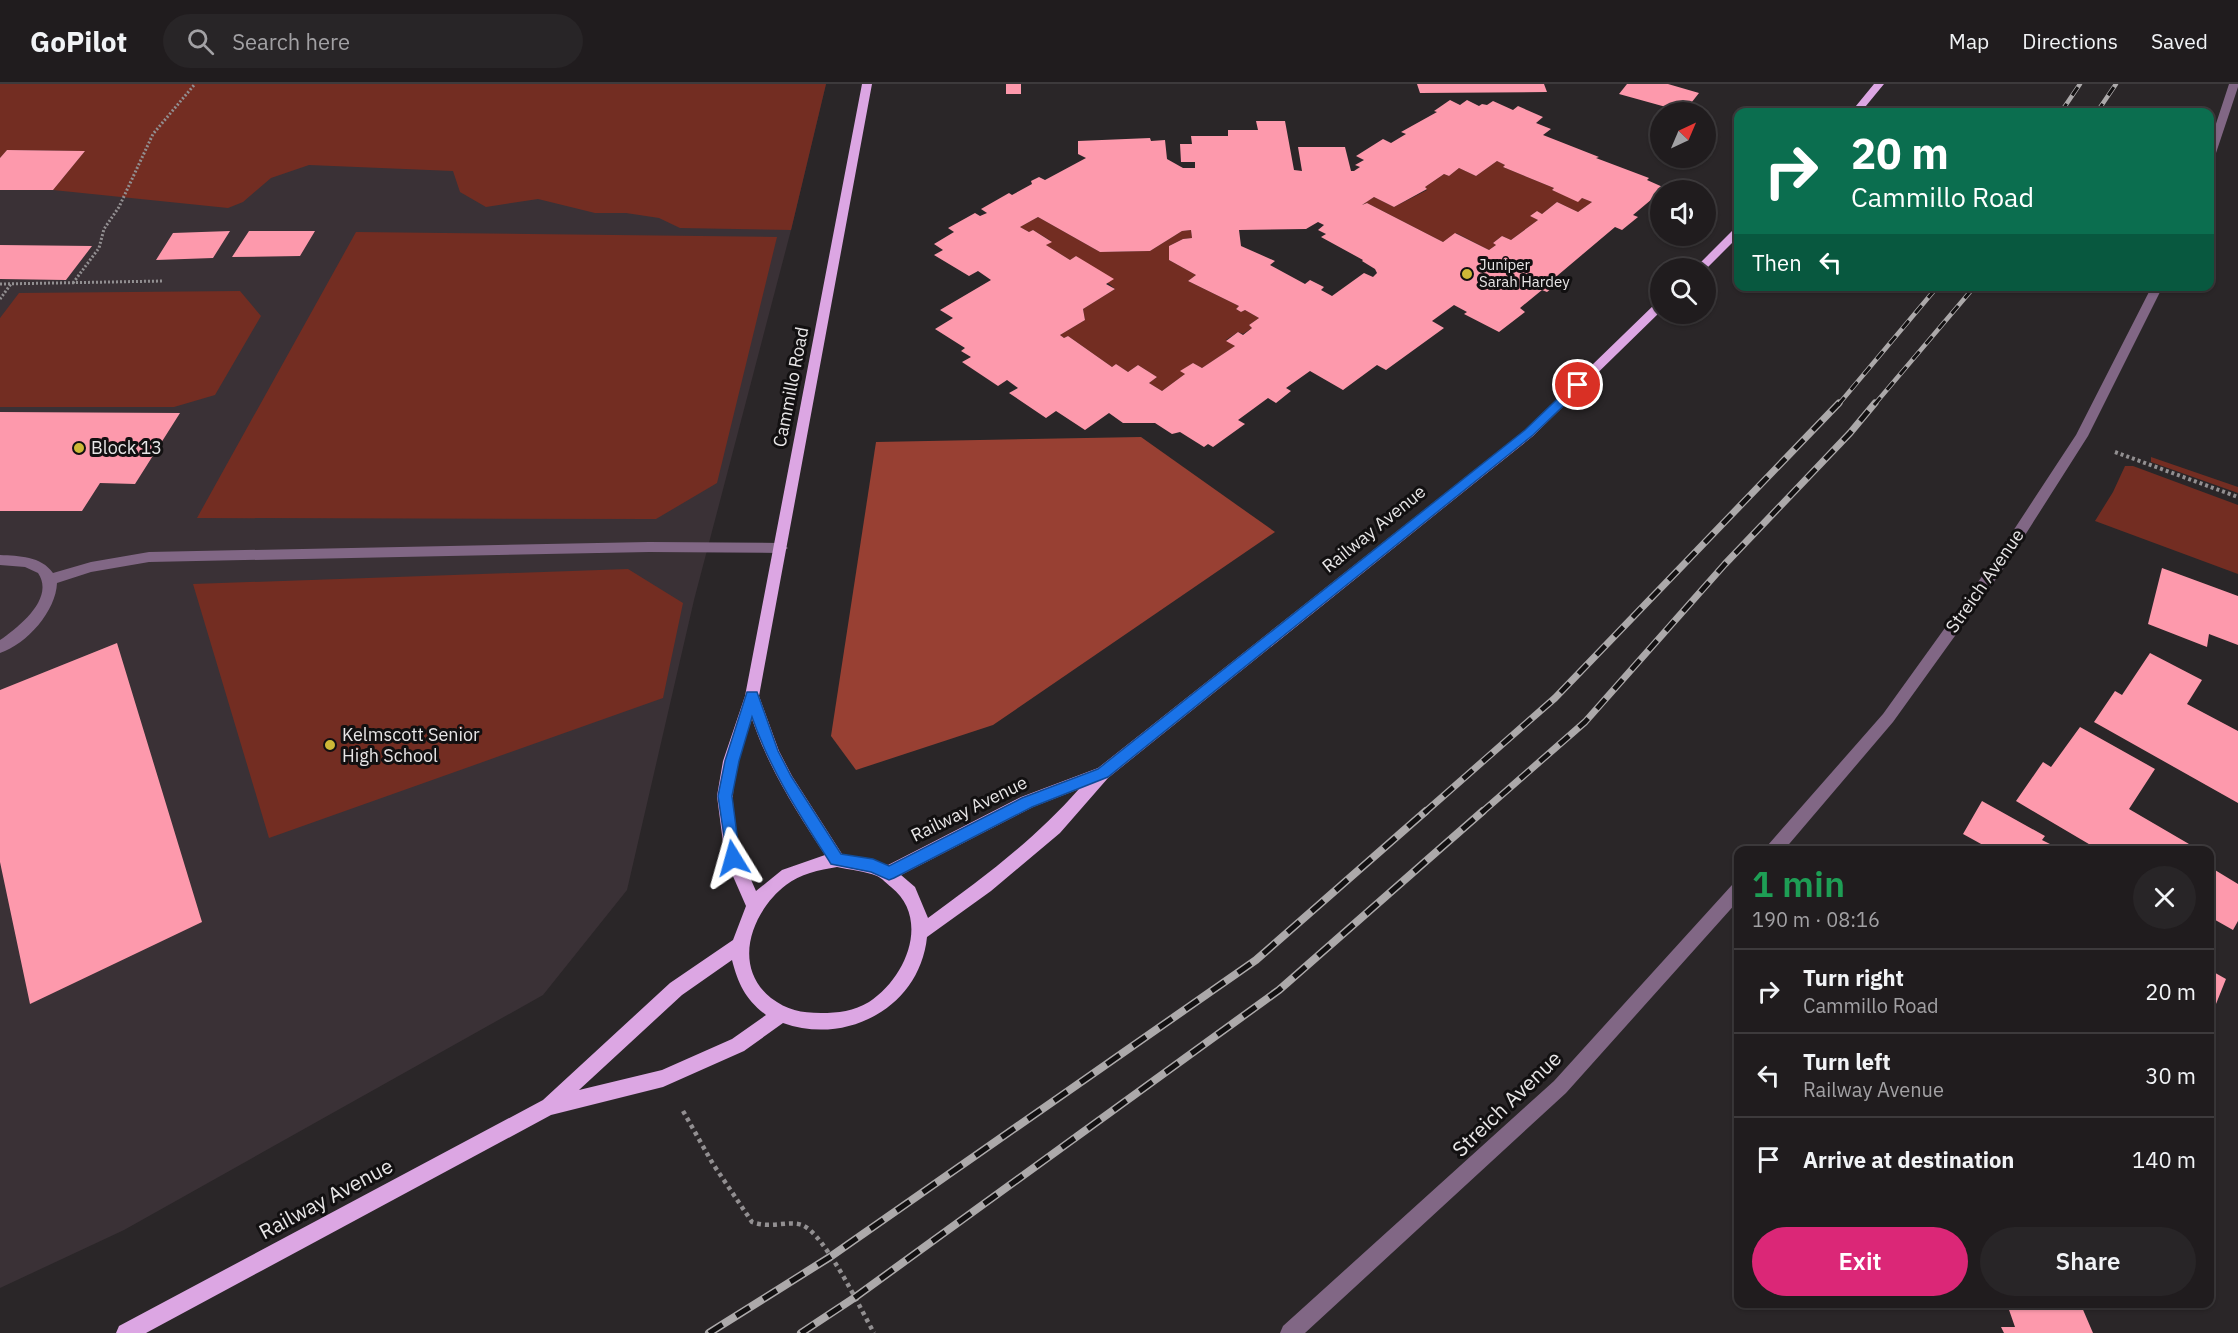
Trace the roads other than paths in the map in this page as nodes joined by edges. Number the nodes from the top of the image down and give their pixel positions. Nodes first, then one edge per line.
1 (867, 84) edge
2 (1879, 84) edge
3 (2234, 84) edge
4 (1859, 108) edge
5 (2214, 144) edge
6 (1734, 235) edge
7 (1710, 258) edge
8 (2155, 291) edge
9 (1650, 316) edge
10 (781, 548) junction
11 (0, 560) edge
12 (48, 580) junction
13 (0, 647) edge
14 (752, 696) junction
15 (1103, 773) junction
16 (1777, 846) edge
17 (837, 860) junction
18 (889, 873) junction
19 (1734, 894) edge
20 (754, 906) junction
21 (921, 932) junction
22 (740, 945) junction
23 (780, 1015) junction
24 (548, 1107) junction
25 (126, 1333) edge
26 (1290, 1333) edge

1 - 10 main road, Cammillo Road
2 - 4 main road
3 - 5 street
6 - 7 main road
8 - 16 street, Streich Avenue
9 - 15 main road, Railway Avenue
10 - 12 street
10 - 14 main road, Cammillo Road
11 - 12 street
12 - 13 street
14 - 17 main road
14 - 20 main road, Cammillo Road
15 - 18 main road, Railway Avenue
15 - 21 main road, Railway Avenue
17 - 18 main road
17 - 20 main road
18 - 21 main road
19 - 26 street, Streich Avenue
20 - 22 main road
21 - 23 main road
22 - 23 main road
22 - 24 main road, Railway Avenue
23 - 24 main road, Railway Avenue
24 - 25 main road, Railway Avenue

